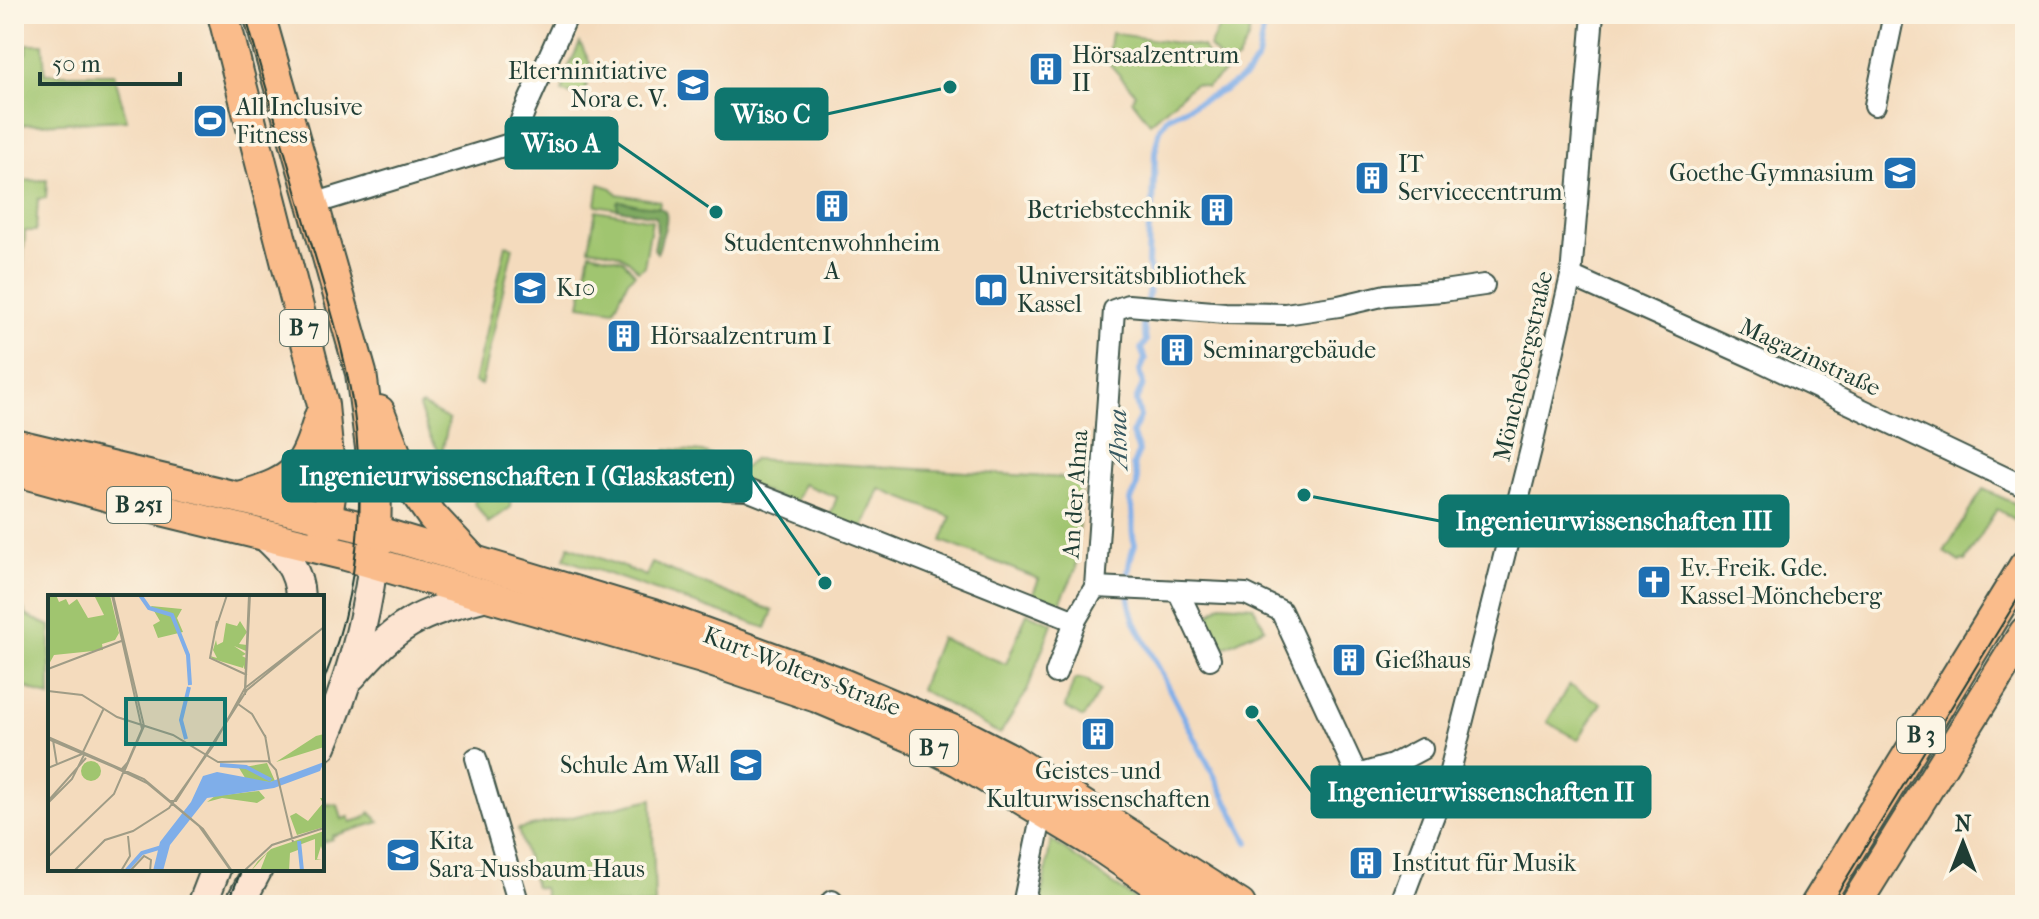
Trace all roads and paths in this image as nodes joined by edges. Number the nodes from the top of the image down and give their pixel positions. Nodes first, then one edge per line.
1 (223, 14) edge
2 (259, 14) edge
3 (568, 14) edge
4 (1593, 14) edge
5 (1894, 14) edge
6 (1875, 105) dead end
7 (313, 204) junction
8 (1571, 276) junction
9 (1484, 285) dead end
10 (361, 373) junction
11 (323, 405) junction
12 (14, 444) edge
13 (14, 470) edge
14 (2025, 487) edge
15 (725, 489) dead end
16 (242, 496) junction
17 (328, 518) junction
18 (377, 532) junction
19 (264, 535) junction
20 (322, 549) junction
21 (473, 560) junction
22 (373, 563) junction
23 (2025, 565) edge
24 (1095, 587) junction
25 (1179, 593) junction
26 (300, 595) edge
27 (310, 595) edge
28 (483, 597) junction
29 (1075, 621) junction
30 (2025, 632) edge
31 (1210, 659) dead end
32 (1056, 673) dead end
33 (347, 683) junction
34 (324, 741) edge
35 (1422, 749) dead end
36 (476, 758) dead end
37 (1053, 801) junction
38 (215, 871) edge
39 (257, 871) edge
40 (202, 905) edge
41 (239, 905) edge
42 (519, 905) edge
43 (1023, 905) edge
44 (1186, 905) edge
45 (1240, 905) edge
46 (1400, 905) edge
47 (1816, 905) edge
48 (1855, 905) edge

1 - 11 main road, B 7
2 - 7 main road, B 7
3 - 7 street
4 - 8 street, Mönchebergstraße
5 - 6 street
7 - 10 main road, B 7
8 - 14 street, Magazinstraße
8 - 46 street, Mönchebergstraße
9 - 24 street, An der Ahna
10 - 18 main road
10 - 21 main road, B 7
11 - 16 main road
11 - 17 main road, B 7
12 - 16 main road, B 251
13 - 19 main road, B 251
15 - 29 street
16 - 17 main road, B 251
17 - 18 main road, Kurt-Wolters-Straße / B 251
17 - 20 main road, B 7
18 - 21 main road, Kurt-Wolters-Straße / B 251
18 - 22 main road
19 - 20 main road, B 251
19 - 26 street
20 - 22 main road, B 7
20 - 27 street
21 - 37 main road, Kurt-Wolters-Straße / B 7
22 - 28 main road, Kurt-Wolters-Straße / B 7
22 - 33 street
23 - 47 main road, B 3
24 - 25 street
24 - 29 street, An der Ahna
25 - 31 street
25 - 35 street
28 - 33 street
28 - 37 main road, Kurt-Wolters-Straße / B 7
29 - 32 street, An der Ahna
30 - 48 main road, B 3
33 - 34 street
36 - 42 street
37 - 43 street
37 - 44 main road, Kurt-Wolters-Straße / B 7
37 - 45 main road, Kurt-Wolters-Straße / B 7
38 - 40 street
39 - 41 street

